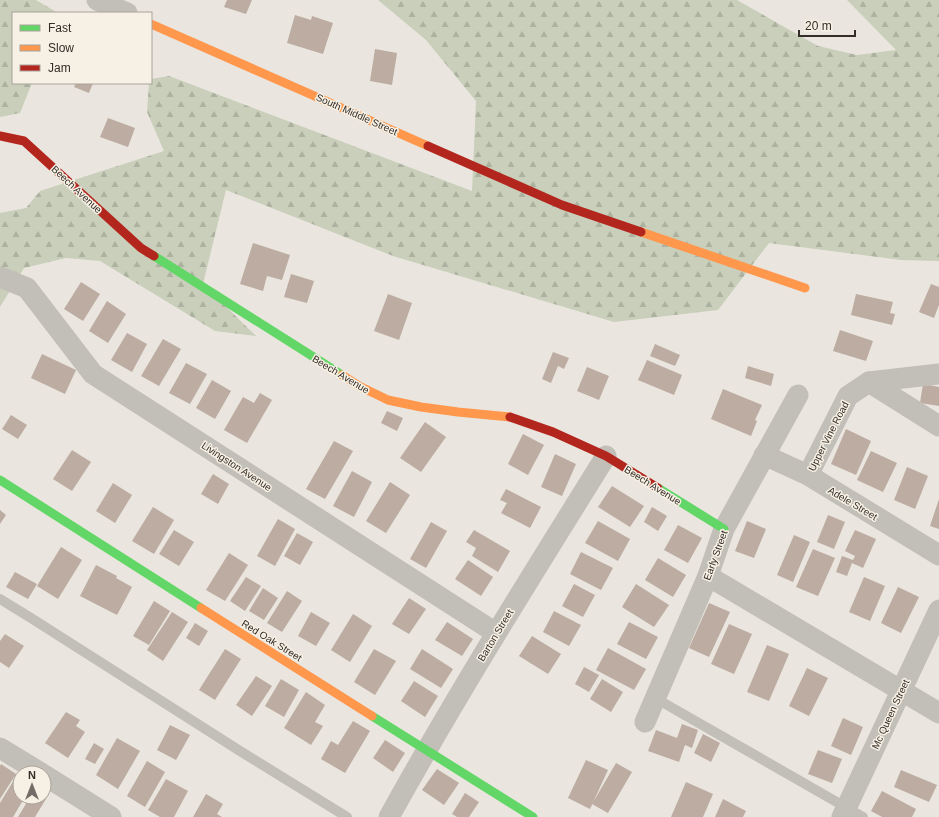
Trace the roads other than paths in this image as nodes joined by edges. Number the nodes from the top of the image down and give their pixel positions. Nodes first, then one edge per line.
1 (97, 0) edge
2 (125, 12) edge
3 (152, 24) edge
4 (0, 136) edge
5 (0, 277) edge
6 (805, 288) dead end
7 (939, 374) edge
8 (869, 382) junction
9 (798, 395) dead end
10 (939, 426) edge
11 (764, 455) junction
12 (606, 456) junction
13 (808, 476) junction
14 (0, 480) edge
15 (724, 529) junction
16 (939, 555) edge
17 (708, 576) junction
18 (0, 599) edge
19 (939, 610) edge
20 (496, 633) junction
21 (901, 691) junction
22 (655, 698) junction
23 (939, 712) edge
24 (645, 722) dead end
25 (0, 748) edge
26 (426, 751) junction
27 (28, 765) edge
28 (52, 780) edge
29 (851, 814) edge
30 (111, 817) edge
31 (347, 817) edge
32 (389, 817) edge
33 (533, 817) edge

1 - 2 street
3 - 6 street, South Middle Street
4 - 12 street, Beech Avenue
5 - 20 street, Livingston Avenue
7 - 8 street, Upper Vine Road
8 - 10 street
8 - 13 street, Upper Vine Road
9 - 11 street, Early Street
11 - 13 street, Adele Street
11 - 15 street, Early Street
12 - 15 street, Beech Avenue
12 - 20 street, Barton Street
13 - 16 street, Adele Street
14 - 26 street, Red Oak Street
15 - 17 street, Early Street
17 - 21 street
17 - 22 street, Early Street
18 - 31 lane
19 - 21 street, Mc Queen Street
20 - 26 street, Barton Street
21 - 23 street
21 - 29 street, Mc Queen Street
22 - 24 street, Early Street
22 - 29 lane
25 - 27 street
26 - 32 street, Barton Street
26 - 33 street, Red Oak Street
28 - 30 street

